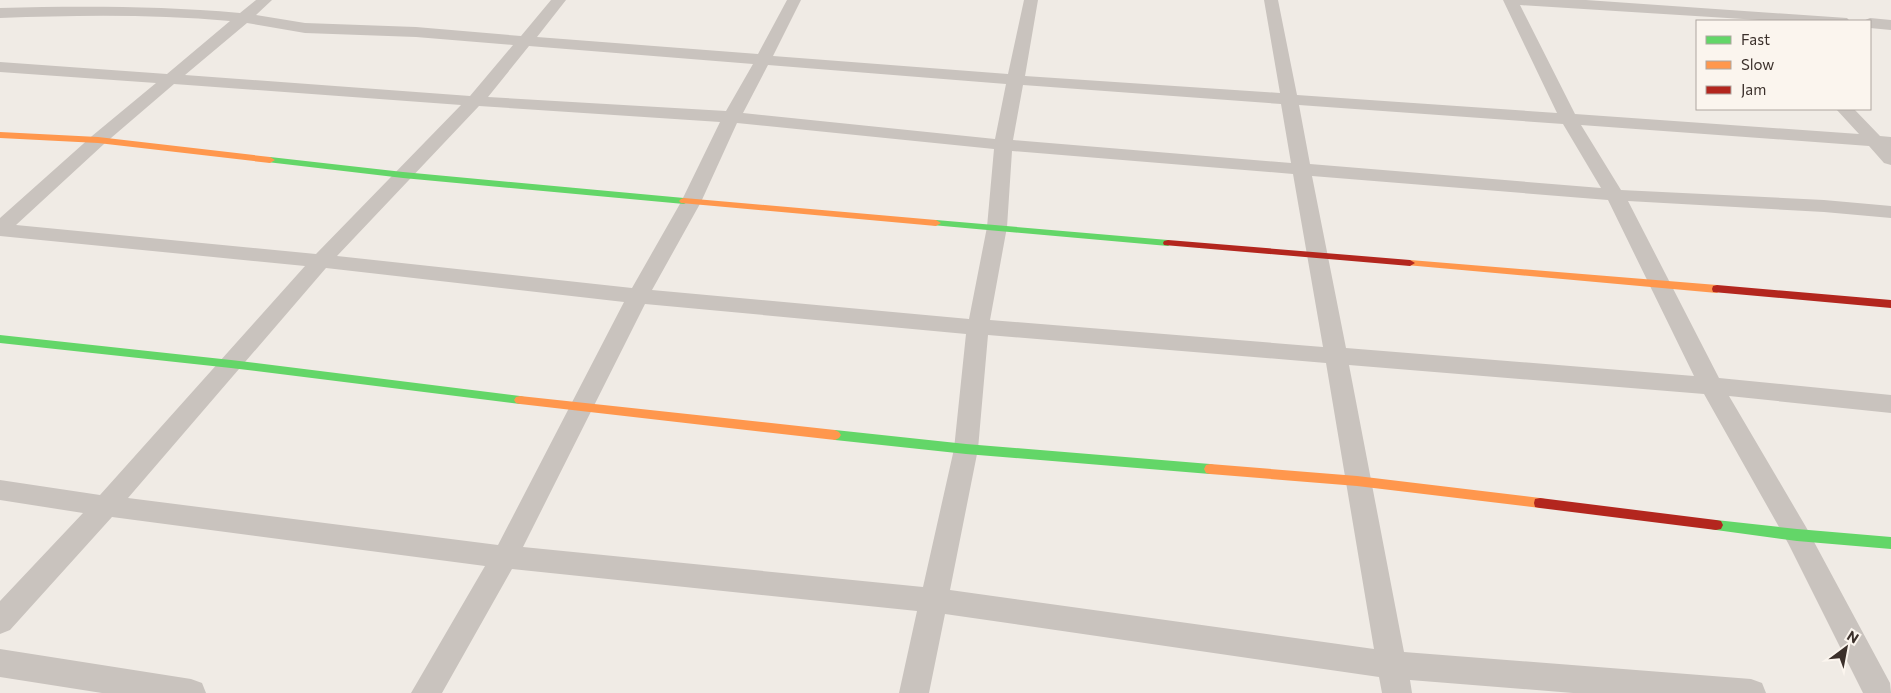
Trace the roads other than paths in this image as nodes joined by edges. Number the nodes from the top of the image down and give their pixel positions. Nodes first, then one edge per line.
1 (26, 0) edge
2 (265, 0) edge
3 (559, 0) edge
4 (794, 0) edge
5 (1031, 0) edge
6 (1271, 0) edge
7 (1510, 0) edge
8 (1516, 0) edge
9 (1752, 0) edge
10 (2, 14) edge
11 (243, 18) junction
12 (1771, 19) edge
13 (1806, 20) edge
14 (1871, 23) edge
15 (1891, 25) edge
16 (527, 41) junction
17 (763, 60) junction
18 (0, 67) edge
19 (172, 79) junction
20 (1017, 80) junction
21 (1290, 99) junction
22 (476, 101) junction
23 (1846, 110) edge
24 (731, 117) junction
25 (1570, 120) junction
26 (0, 135) edge
27 (98, 140) junction
28 (1872, 140) junction
29 (1891, 142) edge
30 (1003, 146) junction
31 (1891, 159) edge
32 (1301, 169) junction
33 (404, 175) junction
34 (1615, 195) junction
35 (691, 202) junction
36 (1891, 212) edge
37 (998, 227) junction
38 (0, 230) edge
39 (1318, 256) junction
40 (321, 261) junction
41 (1660, 284) junction
42 (638, 296) junction
43 (1891, 304) edge
44 (978, 327) junction
45 (0, 339) edge
46 (1336, 356) junction
47 (231, 364) junction
48 (1711, 386) junction
49 (1891, 404) edge
50 (580, 408) junction
51 (966, 448) junction
52 (1358, 481) junction
53 (0, 490) edge
54 (106, 506) junction
55 (1797, 534) junction
56 (1891, 543) edge
57 (505, 557) junction
58 (934, 600) junction
59 (0, 621) edge
60 (0, 663) edge
61 (1392, 664) junction
62 (191, 693) edge
63 (426, 693) edge
64 (914, 693) edge
65 (1397, 693) edge
66 (1751, 693) edge
67 (1879, 693) edge

1 - 10 street
2 - 11 street
3 - 16 street
4 - 17 street
5 - 20 street
6 - 21 street
7 - 25 street
8 - 12 street
9 - 12 street
10 - 11 street
11 - 16 street
11 - 19 street
12 - 13 street
14 - 15 street
16 - 17 street
16 - 22 street
17 - 20 street
17 - 24 street
18 - 19 street
19 - 22 street
19 - 27 street
20 - 21 street
20 - 30 street
21 - 25 street
21 - 32 street
22 - 24 street
22 - 33 street
23 - 28 street
24 - 30 street
24 - 35 street
25 - 28 street
25 - 34 street
26 - 27 street
27 - 33 street
27 - 38 street
28 - 29 street
28 - 31 street
30 - 32 street
30 - 37 street
32 - 34 street
32 - 39 street
33 - 35 street
33 - 40 street
34 - 36 street
34 - 41 street
35 - 37 street
35 - 42 street
37 - 39 street
37 - 44 street
38 - 40 street
39 - 41 street
39 - 46 street
40 - 42 street
40 - 47 street
41 - 43 street
41 - 48 street
42 - 44 street
42 - 50 street
44 - 46 street
44 - 51 street
45 - 47 street
46 - 48 street
46 - 52 street
47 - 50 street
47 - 54 street
48 - 49 street
48 - 55 street
50 - 51 street
50 - 57 street
51 - 52 street
51 - 58 street
52 - 55 street
52 - 61 street
53 - 54 street
54 - 57 street
54 - 59 street
55 - 56 street
55 - 67 street
57 - 58 street
57 - 63 street
58 - 61 street
58 - 64 street
60 - 62 street
61 - 65 street
61 - 66 street

